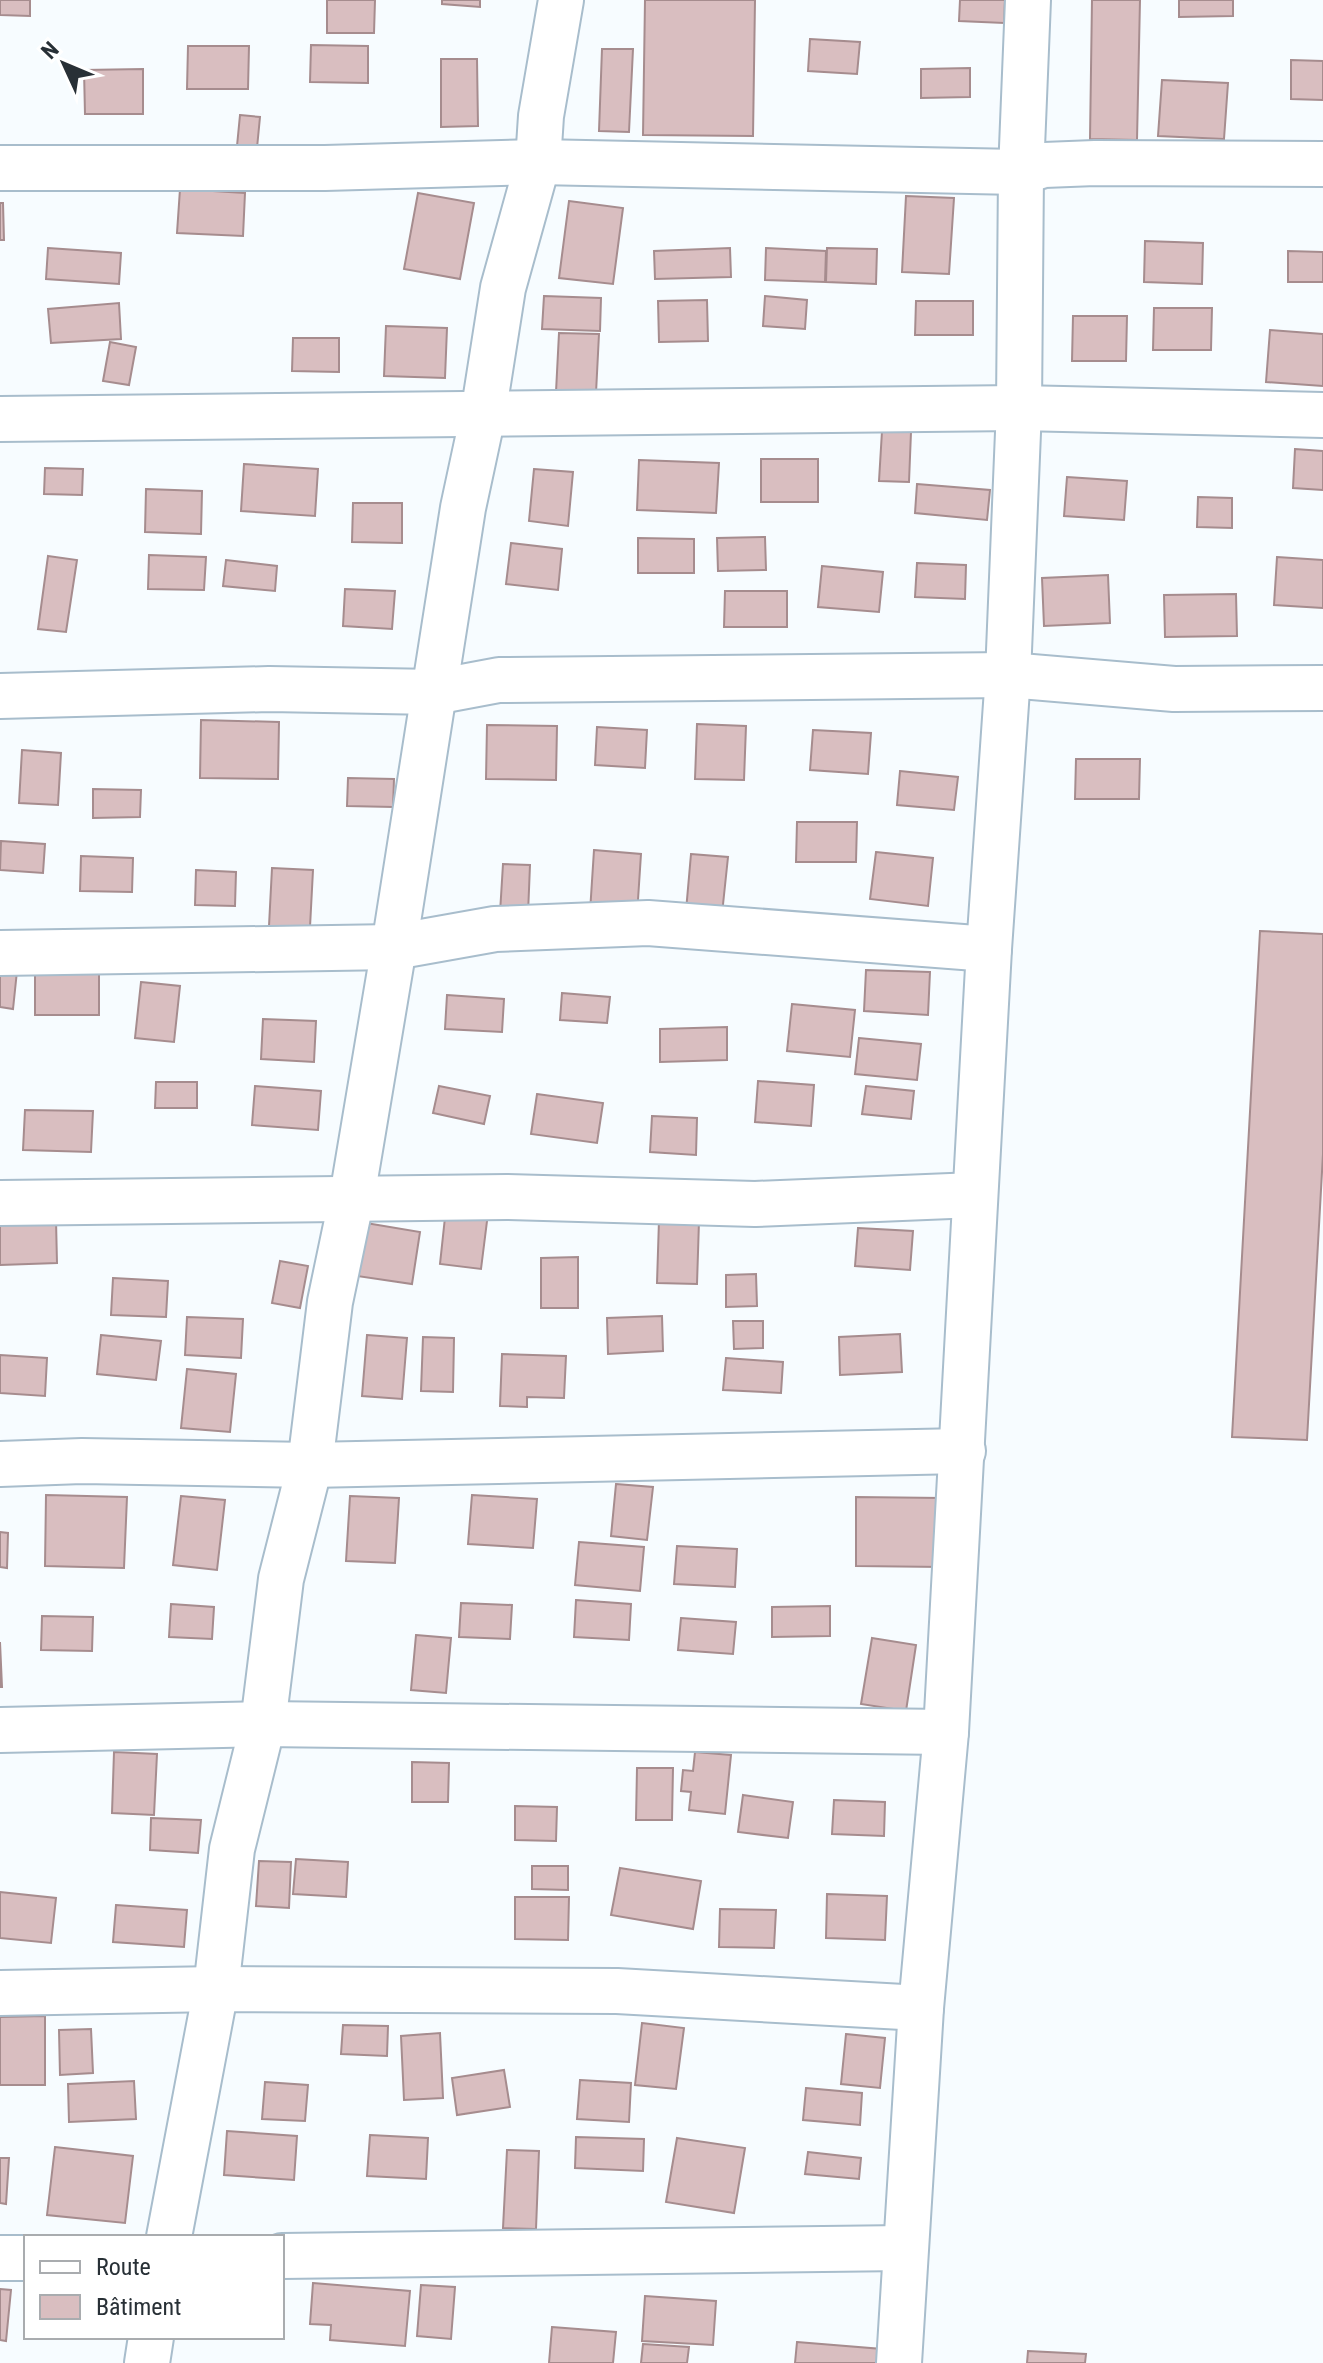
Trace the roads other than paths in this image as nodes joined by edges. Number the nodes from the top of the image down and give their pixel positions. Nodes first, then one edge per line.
1 (561, 0) edge
2 (1028, 0) edge
3 (538, 162) junction
4 (1323, 164) edge
5 (0, 168) edge
6 (1021, 172) junction
7 (1019, 408) junction
8 (483, 415) junction
9 (1323, 415) edge
10 (0, 419) edge
11 (1008, 675) junction
12 (1323, 688) edge
13 (435, 692) junction
14 (0, 696) edge
15 (394, 947) junction
16 (989, 949) junction
17 (0, 953) edge
18 (975, 1195) junction
19 (352, 1197) junction
20 (0, 1203) edge
21 (963, 1451) junction
22 (0, 1464) edge
23 (310, 1465) junction
24 (263, 1724) junction
25 (0, 1730) edge
26 (946, 1732) junction
27 (216, 1989) junction
28 (0, 1993) edge
29 (921, 2008) junction
30 (169, 2235) edge
31 (905, 2248) junction
32 (284, 2256) edge
33 (0, 2258) edge
34 (24, 2258) edge
35 (151, 2339) edge
36 (147, 2363) edge
37 (899, 2363) edge

1 - 3 street
2 - 6 street
3 - 5 street
3 - 6 street
3 - 8 street
4 - 6 street
6 - 7 street
7 - 8 street
7 - 9 street
7 - 11 street
8 - 10 street
8 - 13 street
11 - 12 street
11 - 13 street
11 - 16 street
13 - 14 street
13 - 15 street
15 - 16 street
15 - 17 street
15 - 19 street
16 - 18 street
18 - 19 street
18 - 21 street
19 - 20 street
19 - 23 street
21 - 23 street
21 - 26 street
22 - 23 street
23 - 24 street
24 - 25 street
24 - 26 street
24 - 27 street
26 - 29 street
27 - 28 street
27 - 29 street
27 - 30 street
29 - 31 street
31 - 32 street
31 - 37 street
33 - 34 street
35 - 36 street

